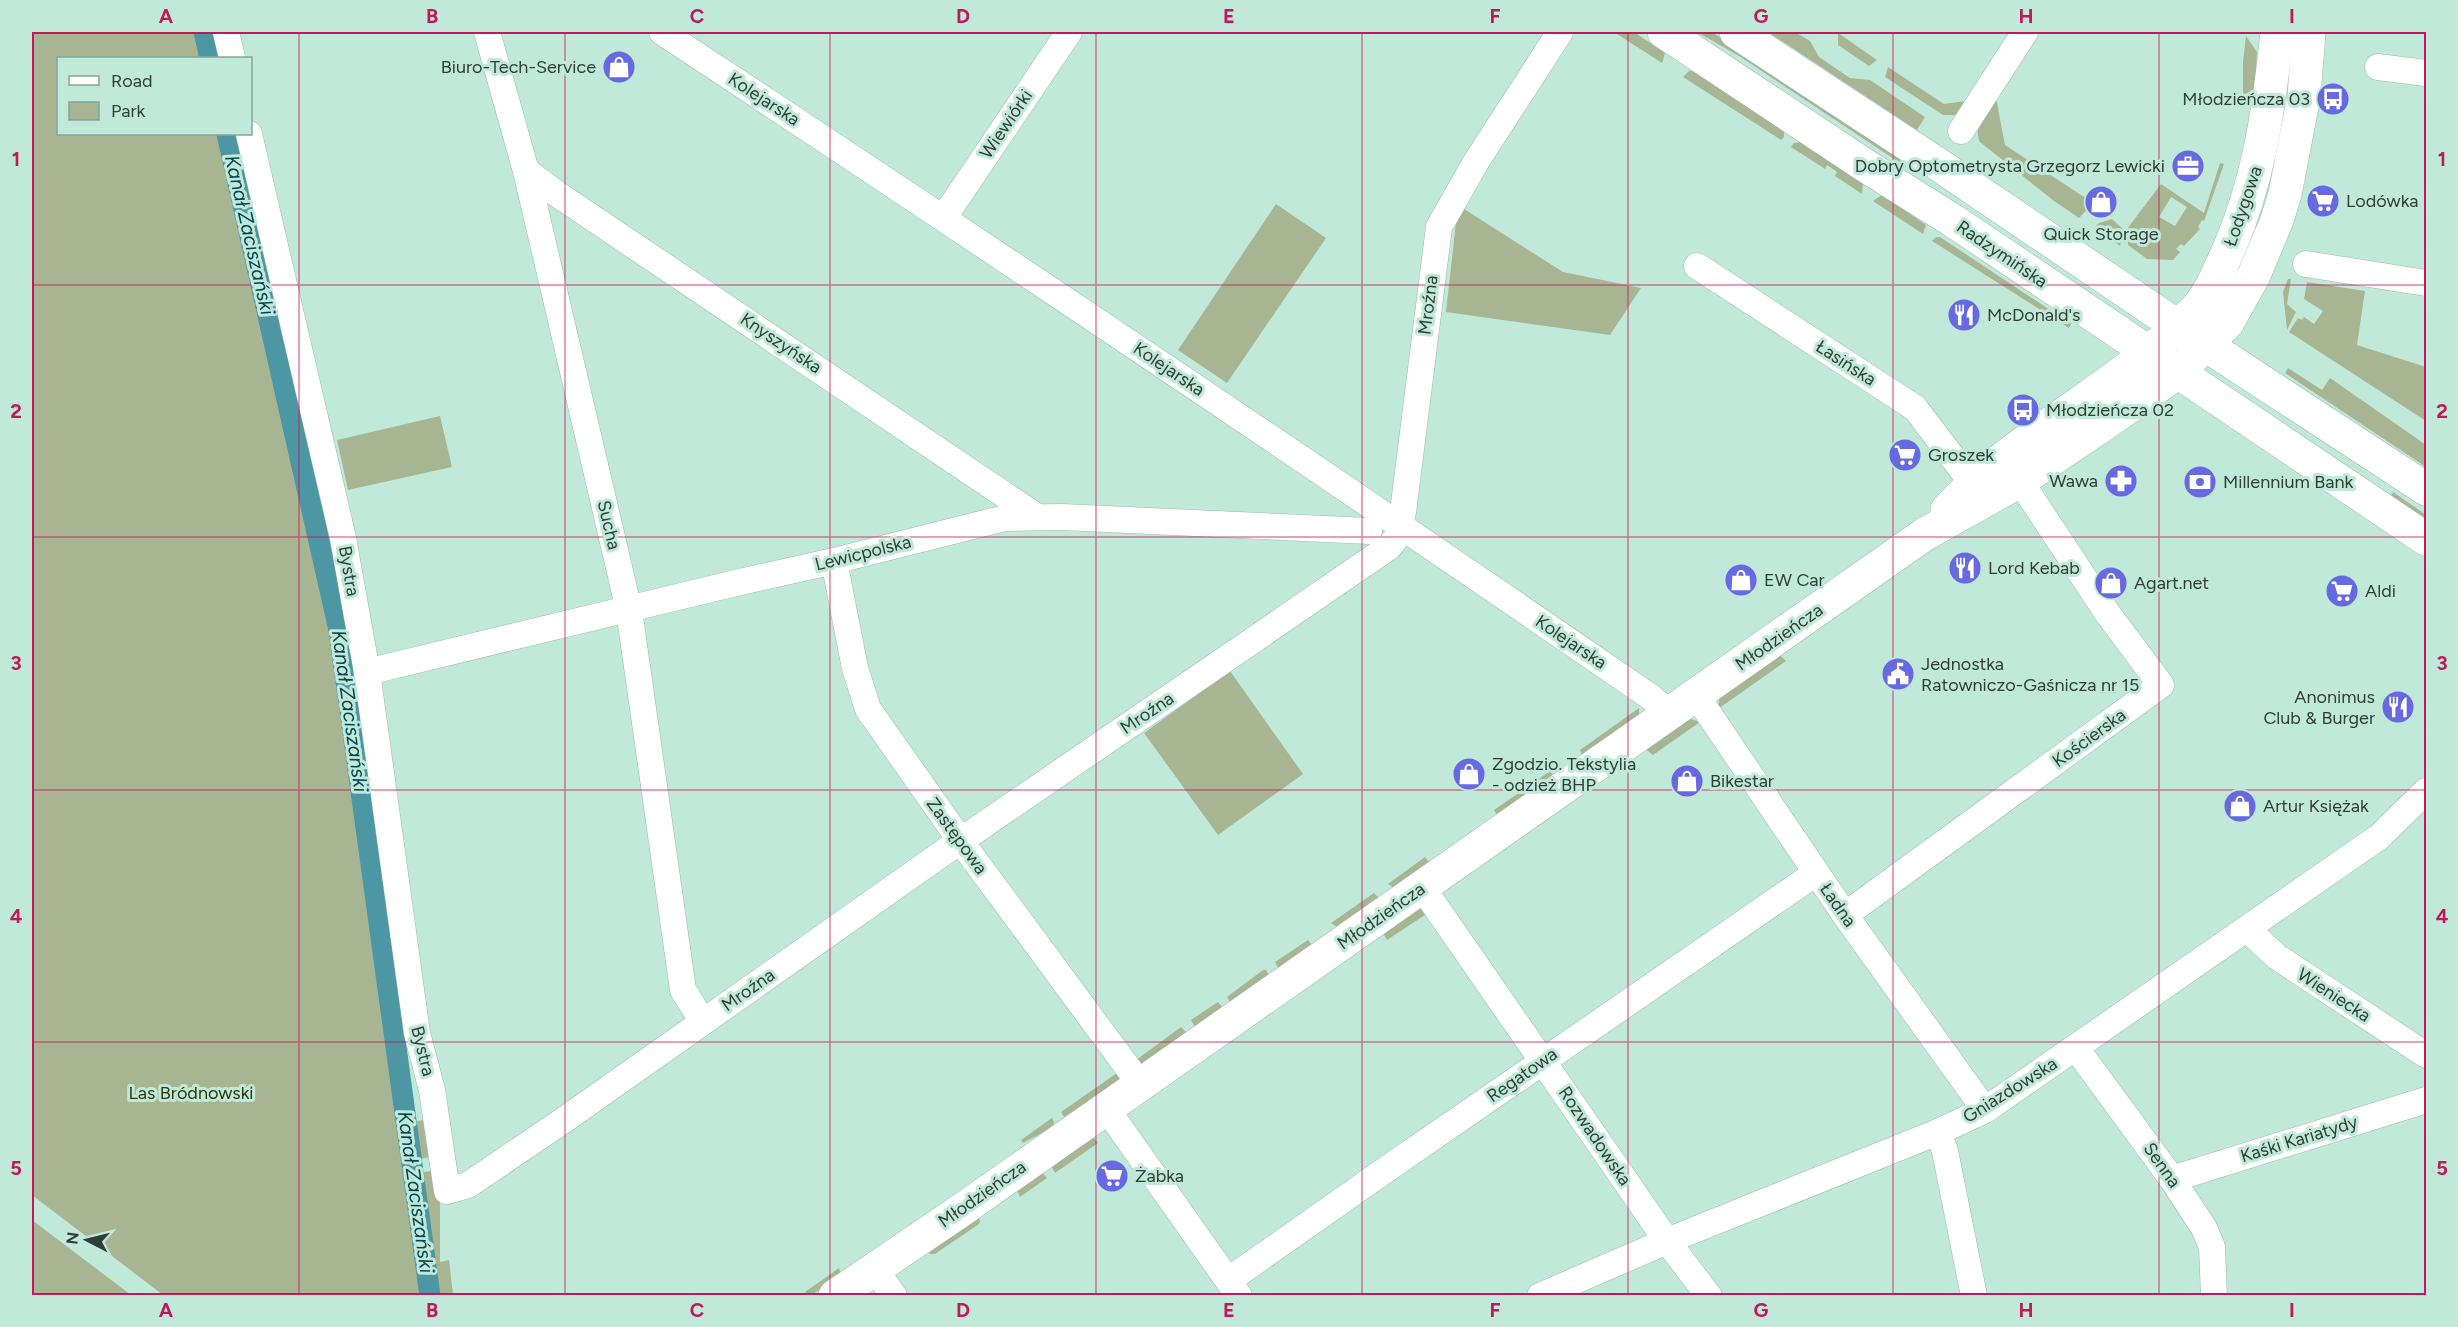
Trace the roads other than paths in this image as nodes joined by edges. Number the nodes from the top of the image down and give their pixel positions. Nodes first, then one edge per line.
1 (226, 32) edge
2 (487, 32) edge
3 (662, 32) edge
4 (1069, 32) edge
5 (1560, 32) edge
6 (1664, 32) edge
7 (1736, 32) edge
8 (2025, 32) edge
9 (2277, 32) edge
10 (2309, 32) edge
11 (232, 57) edge
12 (2378, 66) dead end
13 (2427, 74) edge
14 (1960, 131) dead end
15 (249, 135) edge
16 (526, 171) junction
17 (944, 217) junction
18 (2306, 264) dead end
19 (1697, 266) dead end
20 (2427, 283) edge
21 (2177, 327) junction
22 (2206, 345) junction
23 (2147, 352) junction
24 (2177, 373) junction
25 (2020, 481) junction
26 (1972, 483) junction
27 (2427, 489) edge
28 (1036, 516) junction
29 (1400, 526) junction
30 (1369, 531) dead end
31 (1925, 534) junction
32 (2427, 539) edge
33 (834, 561) junction
34 (629, 610) junction
35 (367, 672) junction
36 (1696, 695) junction
37 (1670, 714) junction
38 (2427, 791) edge
39 (960, 841) junction
40 (1816, 873) junction
41 (1422, 887) junction
42 (1845, 915) junction
43 (2247, 929) junction
44 (703, 1022) junction
45 (2076, 1048) junction
46 (2427, 1055) edge
47 (1543, 1060) junction
48 (1140, 1084) junction
49 (2427, 1100) edge
50 (1106, 1108) junction
51 (1985, 1110) junction
52 (1938, 1132) junction
53 (2172, 1179) junction
54 (447, 1191) joint
55 (1667, 1241) junction
56 (874, 1269) junction
57 (1234, 1288) edge
58 (835, 1296) edge
59 (894, 1296) edge
60 (1540, 1296) edge
61 (1709, 1296) edge
62 (1974, 1296) edge
63 (2214, 1296) edge

1 - 11 street
2 - 16 street, Sucha
3 - 17 street, Kolejarska
4 - 17 street, Wiewiórki
5 - 29 street, Mroźna
6 - 23 main road, Radzymińska
7 - 21 main road
8 - 14 street
9 - 21 main road, Łodygowa
10 - 22 main road, Łodygowa
12 - 13 street
15 - 35 street, Bystra
16 - 28 street, Knyszyńska
16 - 34 street, Sucha
17 - 29 street, Kolejarska
18 - 20 street
19 - 26 street, Łasińska
21 - 22 main road
21 - 23 main road, Łodygowa
22 - 24 main road, Młodzieńcza
22 - 27 main road
23 - 24 main road, Radzymińska
23 - 26 main road, Młodzieńcza
24 - 25 main road, Młodzieńcza
24 - 32 main road, Radzymińska
25 - 31 main road, Młodzieńcza
25 - 42 street, Kościerska
26 - 31 main road, Młodzieńcza
28 - 30 street, Lewicpolska
28 - 33 street, Lewicpolska
29 - 37 street, Kolejarska
29 - 39 street, Mroźna
31 - 36 main road, Młodzieńcza
33 - 34 street, Lewicpolska
33 - 39 street, Zastępowa
34 - 35 street, Lewicpolska
34 - 44 street, Sucha
35 - 54 street, Bystra
36 - 37 main road, Młodzieńcza
36 - 40 street, Ładna
37 - 41 main road, Młodzieńcza
38 - 43 street, Gniazdowska
39 - 44 street, Mroźna
39 - 48 street, Zastępowa
40 - 42 street, Ładna
40 - 47 street, Regatowa
41 - 47 street, Rozwadowska
41 - 48 main road, Młodzieńcza
42 - 51 street, Ładna
43 - 45 street, Gniazdowska
43 - 46 street, Wieniecka
44 - 54 street, Mroźna
45 - 51 street, Gniazdowska
45 - 53 street, Senna
47 - 55 street, Rozwadowska
47 - 57 street, Regatowa
48 - 50 main road, Młodzieńcza
49 - 53 street, Kaśki Kariatydy
50 - 56 main road, Młodzieńcza
50 - 57 street
51 - 52 street, Gniazdowska
52 - 55 street, Gniazdowska
52 - 62 street
53 - 63 street, Senna
55 - 60 street, Gniazdowska
55 - 61 street, Rozwadowska
56 - 58 main road, Młodzieńcza
56 - 59 street

